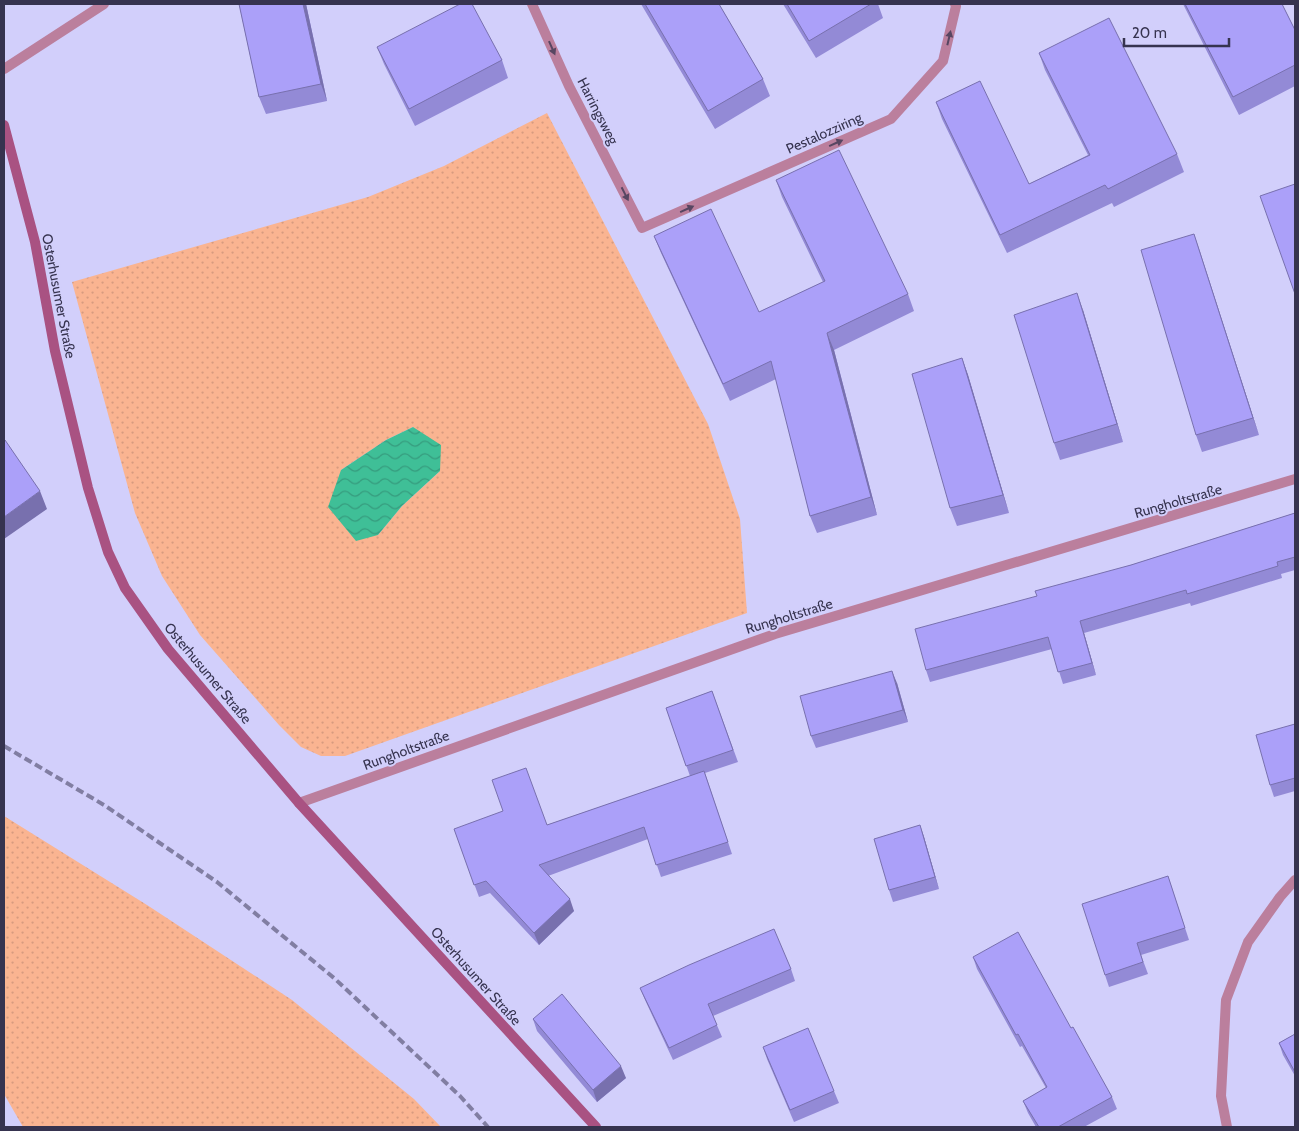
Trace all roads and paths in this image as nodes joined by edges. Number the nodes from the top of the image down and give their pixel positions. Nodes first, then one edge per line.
1 (104, 4) edge
2 (532, 4) edge
3 (955, 5) edge
4 (4, 69) edge
5 (4, 125) edge
6 (642, 228) joint
7 (1295, 480) edge
8 (299, 803) junction
9 (1295, 880) edge
10 (596, 1127) edge
11 (1227, 1127) edge

1 - 4 street
2 -> 6 street, Harringsweg
6 -> 3 street, Pestalozziring
5 - 8 street, Osterhusumer Straße
7 - 8 street, Rungholtstraße
8 - 10 street, Osterhusumer Straße
9 - 11 street

